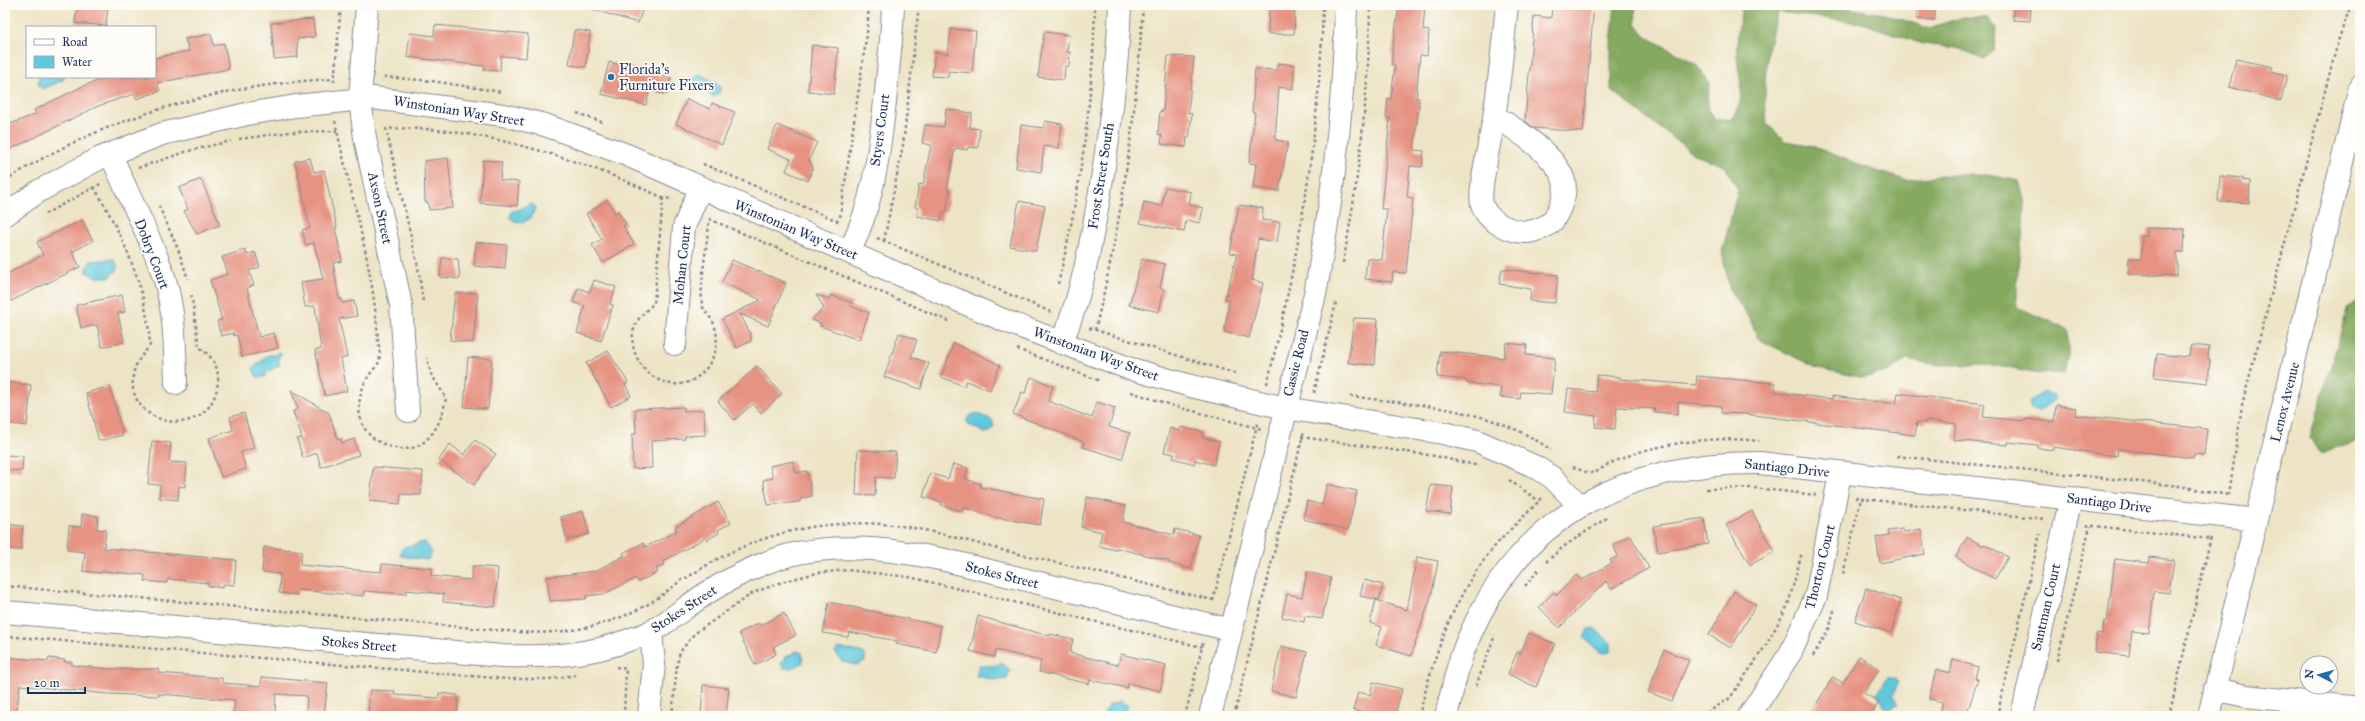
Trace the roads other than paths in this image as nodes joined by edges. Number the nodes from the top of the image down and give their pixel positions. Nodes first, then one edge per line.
1 (367, 5) edge
2 (893, 5) edge
3 (1120, 5) edge
4 (1346, 5) edge
5 (1507, 5) edge
6 (2360, 87) edge
7 (360, 99) junction
8 (1494, 116) junction
9 (110, 154) junction
10 (700, 189) junction
11 (5, 215) edge
12 (849, 252) junction
13 (1061, 343) junction
14 (675, 344) dead end
15 (176, 383) dead end
16 (1285, 408) junction
17 (408, 411) dead end
18 (1840, 474) junction
19 (2071, 498) junction
20 (1579, 505) junction
21 (2256, 520) junction
22 (5, 612) edge
23 (1231, 630) junction
24 (651, 631) junction
25 (2215, 689) junction
26 (2360, 708) edge
27 (649, 716) edge
28 (1210, 716) edge
29 (1446, 716) edge
30 (1749, 716) edge
31 (2022, 716) edge
32 (2208, 716) edge

1 - 7 street, Axson Street
2 - 12 street, Styers Court
3 - 13 street, Frost Street South
4 - 16 street, Cassie Road
5 - 8 street
6 - 21 street, Lenox Avenue
7 - 9 street, Winstonian Way Street
7 - 10 street, Winstonian Way Street
7 - 17 street, Axson Street
8 - 8 street
9 - 11 street, Winstonian Way Street
9 - 15 street, Dobry Court
10 - 12 street, Winstonian Way Street
10 - 14 street, Mohan Court
12 - 13 street, Winstonian Way Street
13 - 16 street, Winstonian Way Street
16 - 20 street, Winstonian Way Street
16 - 23 street, Cassie Road
18 - 19 street, Santiago Drive
18 - 20 street, Santiago Drive
18 - 30 street, Thorton Court
19 - 21 street, Santiago Drive
19 - 31 street, Santman Court
20 - 29 street, Santiago Drive
21 - 25 street, Lenox Avenue
22 - 24 street, Stokes Street
23 - 24 street, Stokes Street
23 - 28 street, Cassie Road
24 - 27 street
25 - 26 street
25 - 32 street, Lenox Avenue

